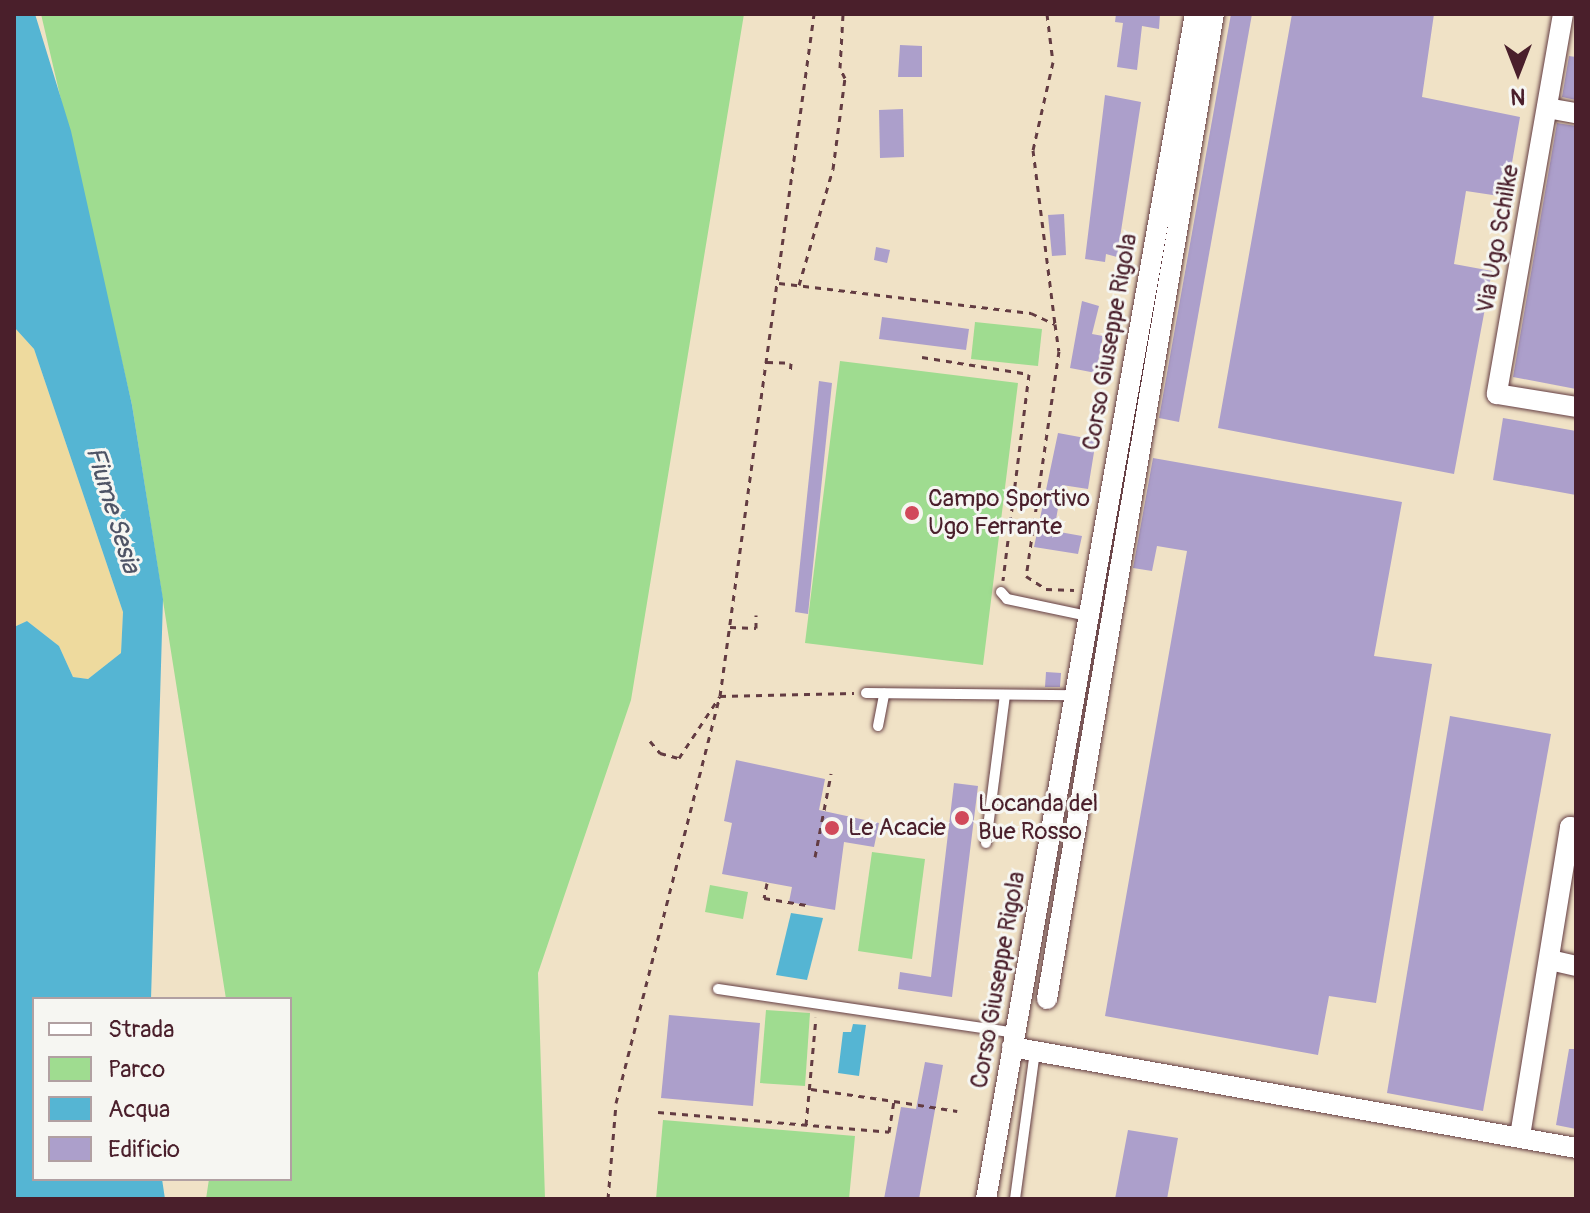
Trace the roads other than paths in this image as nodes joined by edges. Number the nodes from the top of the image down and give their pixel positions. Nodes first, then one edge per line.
1 (1195, 14) edge
2 (1214, 14) edge
3 (1563, 14) edge
4 (1547, 108) junction
5 (1576, 113) edge
6 (1576, 407) edge
7 (1001, 592) road end
8 (1088, 616) junction
9 (866, 693) road end
10 (884, 694) junction
11 (1005, 695) junction
12 (1074, 695) junction
13 (878, 726) dead end
14 (1576, 828) edge
15 (986, 843) dead end
16 (1550, 960) junction
17 (1576, 966) edge
18 (718, 989) dead end
19 (1047, 999) dead end
20 (1013, 1040) junction
21 (1035, 1051) junction
22 (1520, 1136) junction
23 (1576, 1148) edge
24 (986, 1199) edge
25 (1015, 1199) edge

1 - 8 street, Corso Giuseppe Rigola
2 - 19 street
3 - 4 street, Via Ugo Schilke
4 - 5 street
4 - 6 street, Via Ugo Schilke
7 - 8 lane
8 - 12 street, Corso Giuseppe Rigola
9 - 10 lane
10 - 11 lane
10 - 13 lane
11 - 12 lane
11 - 15 lane
12 - 20 street, Corso Giuseppe Rigola
14 - 16 street
16 - 17 street
16 - 22 street
18 - 20 lane
20 - 21 street
20 - 24 street, Corso Giuseppe Rigola
21 - 22 street
21 - 25 lane
22 - 23 street

